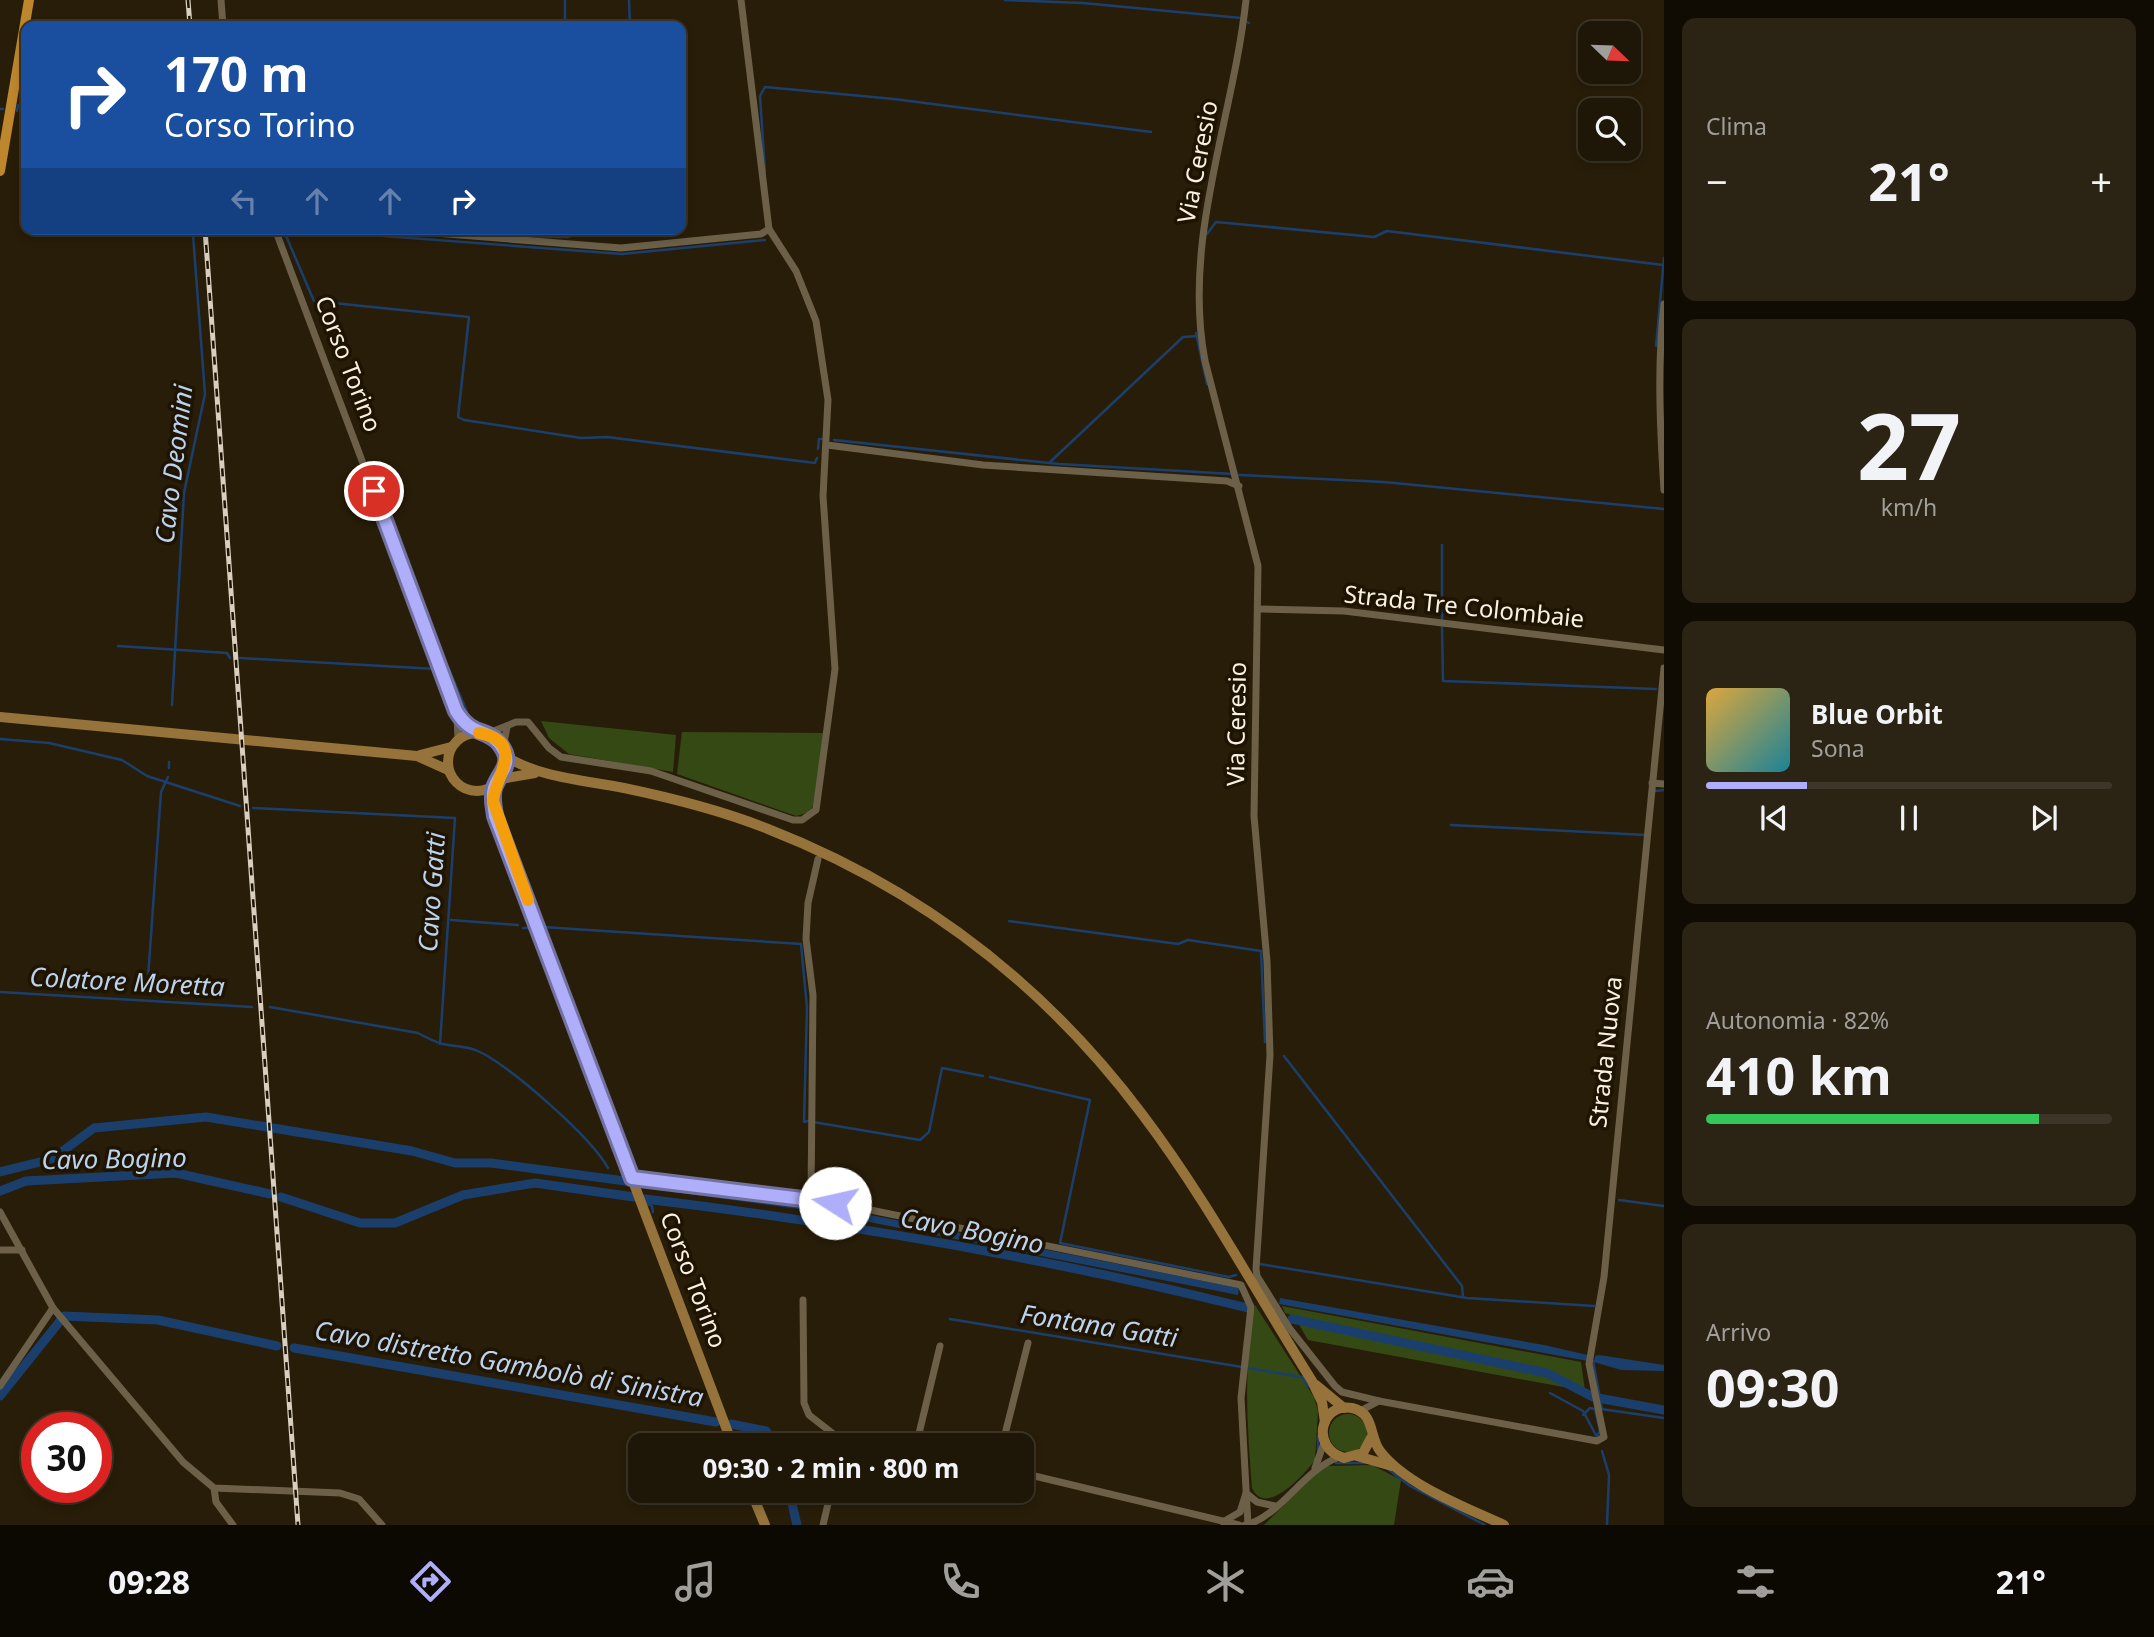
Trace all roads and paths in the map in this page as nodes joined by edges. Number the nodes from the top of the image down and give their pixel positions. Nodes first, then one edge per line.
1 (29, 0) edge
2 (221, 0) edge
3 (741, 0) edge
4 (1246, 0) edge
5 (25, 21) edge
6 (222, 21) edge
7 (21, 47) edge
8 (0, 171) edge
9 (769, 229) junction
10 (277, 235) edge
11 (460, 235) edge
12 (1664, 303) edge
13 (827, 444) junction
14 (1239, 486) junction
15 (1664, 490) edge
16 (1259, 608) junction
17 (1664, 650) edge
18 (1664, 668) edge
19 (456, 711) junction
20 (0, 717) edge
21 (507, 727) junction
22 (482, 733) junction
23 (455, 743) junction
24 (504, 752) junction
25 (418, 756) junction
26 (448, 770) junction
27 (541, 773) junction
28 (497, 783) junction
29 (1652, 783) junction
30 (1664, 784) edge
31 (472, 791) junction
32 (495, 816) junction
33 (818, 859) dead end
34 (634, 1182) junction
35 (811, 1198) junction
36 (0, 1212) edge
37 (0, 1250) edge
38 (22, 1250) junction
39 (803, 1300) dead end
40 (55, 1310) junction
41 (1028, 1343) dead end
42 (940, 1346) dead end
43 (1312, 1381) junction
44 (0, 1386) edge
45 (1377, 1403) junction
46 (1344, 1408) junction
47 (1360, 1411) junction
48 (1325, 1422) junction
49 (1372, 1431) junction
50 (728, 1433) edge
51 (831, 1433) edge
52 (919, 1433) edge
53 (1005, 1433) edge
54 (1604, 1437) joint
55 (1324, 1443) junction
56 (1357, 1456) junction
57 (1339, 1457) junction
58 (1315, 1469) junction
59 (1400, 1469) junction
60 (1034, 1476) edge
61 (214, 1488) junction
62 (1246, 1493) junction
63 (756, 1503) edge
64 (828, 1503) edge
65 (1275, 1506) junction
66 (1265, 1516) junction
67 (1225, 1523) edge
68 (233, 1525) edge
69 (382, 1525) edge
70 (765, 1525) edge
71 (823, 1525) edge
72 (1245, 1525) edge
73 (1260, 1525) edge
74 (1504, 1525) edge

1 - 5 main road
2 - 6 street
3 - 9 street
4 - 14 street, Via Ceresio
7 - 8 main road
9 - 11 street
9 - 13 street
10 - 19 street, Corso Torino
12 - 15 street
13 - 14 street
13 - 21 street
14 - 16 street, Via Ceresio
16 - 17 street, Strada Tre Colombaie
16 - 45 street, Via Ceresio
18 - 29 street, Strada Nuova
19 - 22 street, Corso Torino
19 - 23 street, Corso Torino
20 - 25 main road
21 - 22 street
21 - 24 street
22 - 23 main road
22 - 24 main road
23 - 25 main road
23 - 26 main road
24 - 27 main road
24 - 28 main road
25 - 26 main road
26 - 31 main road
27 - 28 main road
27 - 43 main road
28 - 31 main road
28 - 32 main road, Corso Torino
29 - 30 street
29 - 54 street, Strada Nuova
31 - 32 main road, Corso Torino
32 - 34 main road, Corso Torino
33 - 35 street
34 - 35 street
34 - 50 main road, Corso Torino
35 - 62 street
36 - 38 street
37 - 38 street
38 - 40 street
39 - 51 street
40 - 44 street
40 - 61 street
41 - 53 street
42 - 52 street
43 - 46 main road
43 - 48 main road
45 - 47 street
45 - 49 street
45 - 54 street, Via Ceresio
46 - 47 main road
46 - 48 main road
47 - 49 main road
48 - 55 main road
49 - 56 main road
49 - 59 main road
55 - 57 main road
55 - 58 street
56 - 57 main road
56 - 59 main road
57 - 58 street
58 - 65 street
59 - 74 main road
60 - 67 street
61 - 68 street
61 - 69 street
62 - 65 street
62 - 67 street
62 - 72 street
63 - 70 main road
64 - 71 street
65 - 66 street
66 - 72 street
66 - 73 street
67 - 72 street

